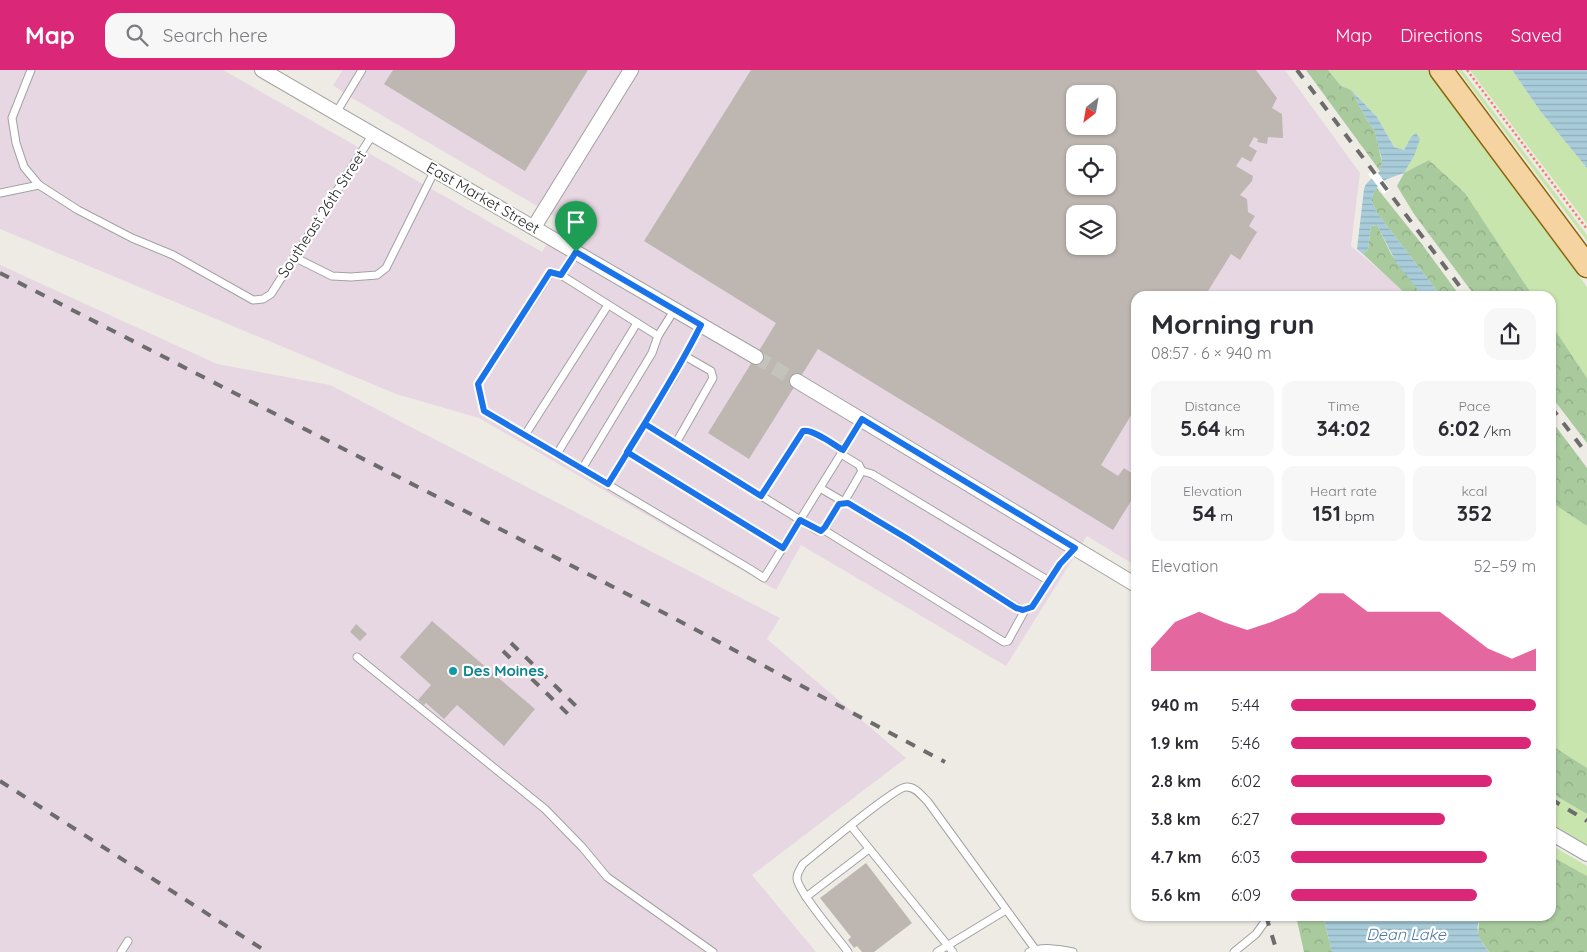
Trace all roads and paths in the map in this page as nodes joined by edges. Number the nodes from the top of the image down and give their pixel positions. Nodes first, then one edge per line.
1 (31, 70) edge
2 (262, 70) edge
3 (362, 70) edge
4 (630, 70) edge
5 (1441, 70) edge
6 (1466, 70) edge
7 (336, 113) junction
8 (373, 134) junction
9 (436, 170) junction
10 (39, 185) junction
11 (0, 193) edge
12 (534, 227) junction
13 (1587, 230) edge
14 (576, 252) junction
15 (294, 257) junction
16 (1587, 266) edge
17 (561, 275) junction
18 (608, 304) junction
19 (675, 309) junction
20 (637, 323) junction
21 (701, 325) junction
22 (658, 336) junction
23 (685, 356) junction
24 (756, 357) tunnel mouth
25 (797, 381) tunnel mouth
26 (862, 419) junction
27 (645, 424) junction
28 (525, 435) junction
29 (676, 443) junction
30 (627, 452) junction
31 (842, 452) junction
32 (557, 454) junction
33 (582, 469) junction
34 (862, 471) junction
35 (608, 484) junction
36 (820, 488) junction
37 (761, 496) junction
38 (844, 502) junction
39 (800, 520) junction
40 (824, 530) junction
41 (783, 548) junction
42 (1075, 548) junction
43 (1049, 582) junction
44 (1131, 582) edge
45 (1024, 610) junction
46 (357, 657) dead end
47 (851, 826) junction
48 (1556, 836) edge
49 (869, 849) junction
50 (1587, 854) edge
51 (806, 897) junction
52 (1006, 910) junction
53 (1265, 921) edge
54 (128, 942) dead end
55 (946, 946) junction
56 (1032, 951) edge
57 (121, 952) edge
58 (713, 952) edge
59 (848, 952) edge
60 (936, 952) edge
61 (952, 952) edge
62 (1073, 952) edge
63 (1234, 952) edge

1 - 10 lane
2 - 7 street, East Market Street
3 - 7 lane
4 - 12 street
5 - 16 main road
6 - 13 path
7 - 8 street, East Market Street
8 - 9 street, East Market Street
8 - 15 lane, Southeast 26th Street
9 - 12 street, East Market Street
9 - 15 lane
10 - 11 lane
10 - 15 lane, Southeast 26th Street
12 - 14 street, East Market Street
14 - 17 lane
14 - 19 street, East Market Street
17 - 18 lane
17 - 28 lane
18 - 20 lane
18 - 28 lane
19 - 21 street, East Market Street
19 - 22 lane
20 - 22 lane
20 - 32 lane
21 - 23 lane
21 - 24 street, East Market Street
22 - 33 lane
23 - 27 lane
23 - 29 lane
25 - 26 street
26 - 31 lane
26 - 42 street
27 - 29 lane
27 - 30 lane
28 - 32 lane
29 - 37 lane
30 - 35 lane
30 - 41 lane
31 - 34 lane
31 - 36 lane
31 - 37 lane
32 - 33 lane
33 - 35 lane
34 - 38 lane
34 - 43 lane
35 - 41 lane
36 - 38 lane
36 - 39 lane
37 - 39 lane
38 - 40 lane
38 - 45 lane
39 - 40 lane
39 - 41 lane
40 - 45 lane
42 - 43 lane
42 - 44 street
43 - 45 lane
46 - 58 lane
47 - 49 lane
47 - 51 lane
47 - 52 lane
48 - 50 street
49 - 51 lane
49 - 55 lane
51 - 59 lane
52 - 55 lane
52 - 56 lane
53 - 63 lane
54 - 57 lane
55 - 60 lane
55 - 61 lane
56 - 62 lane

